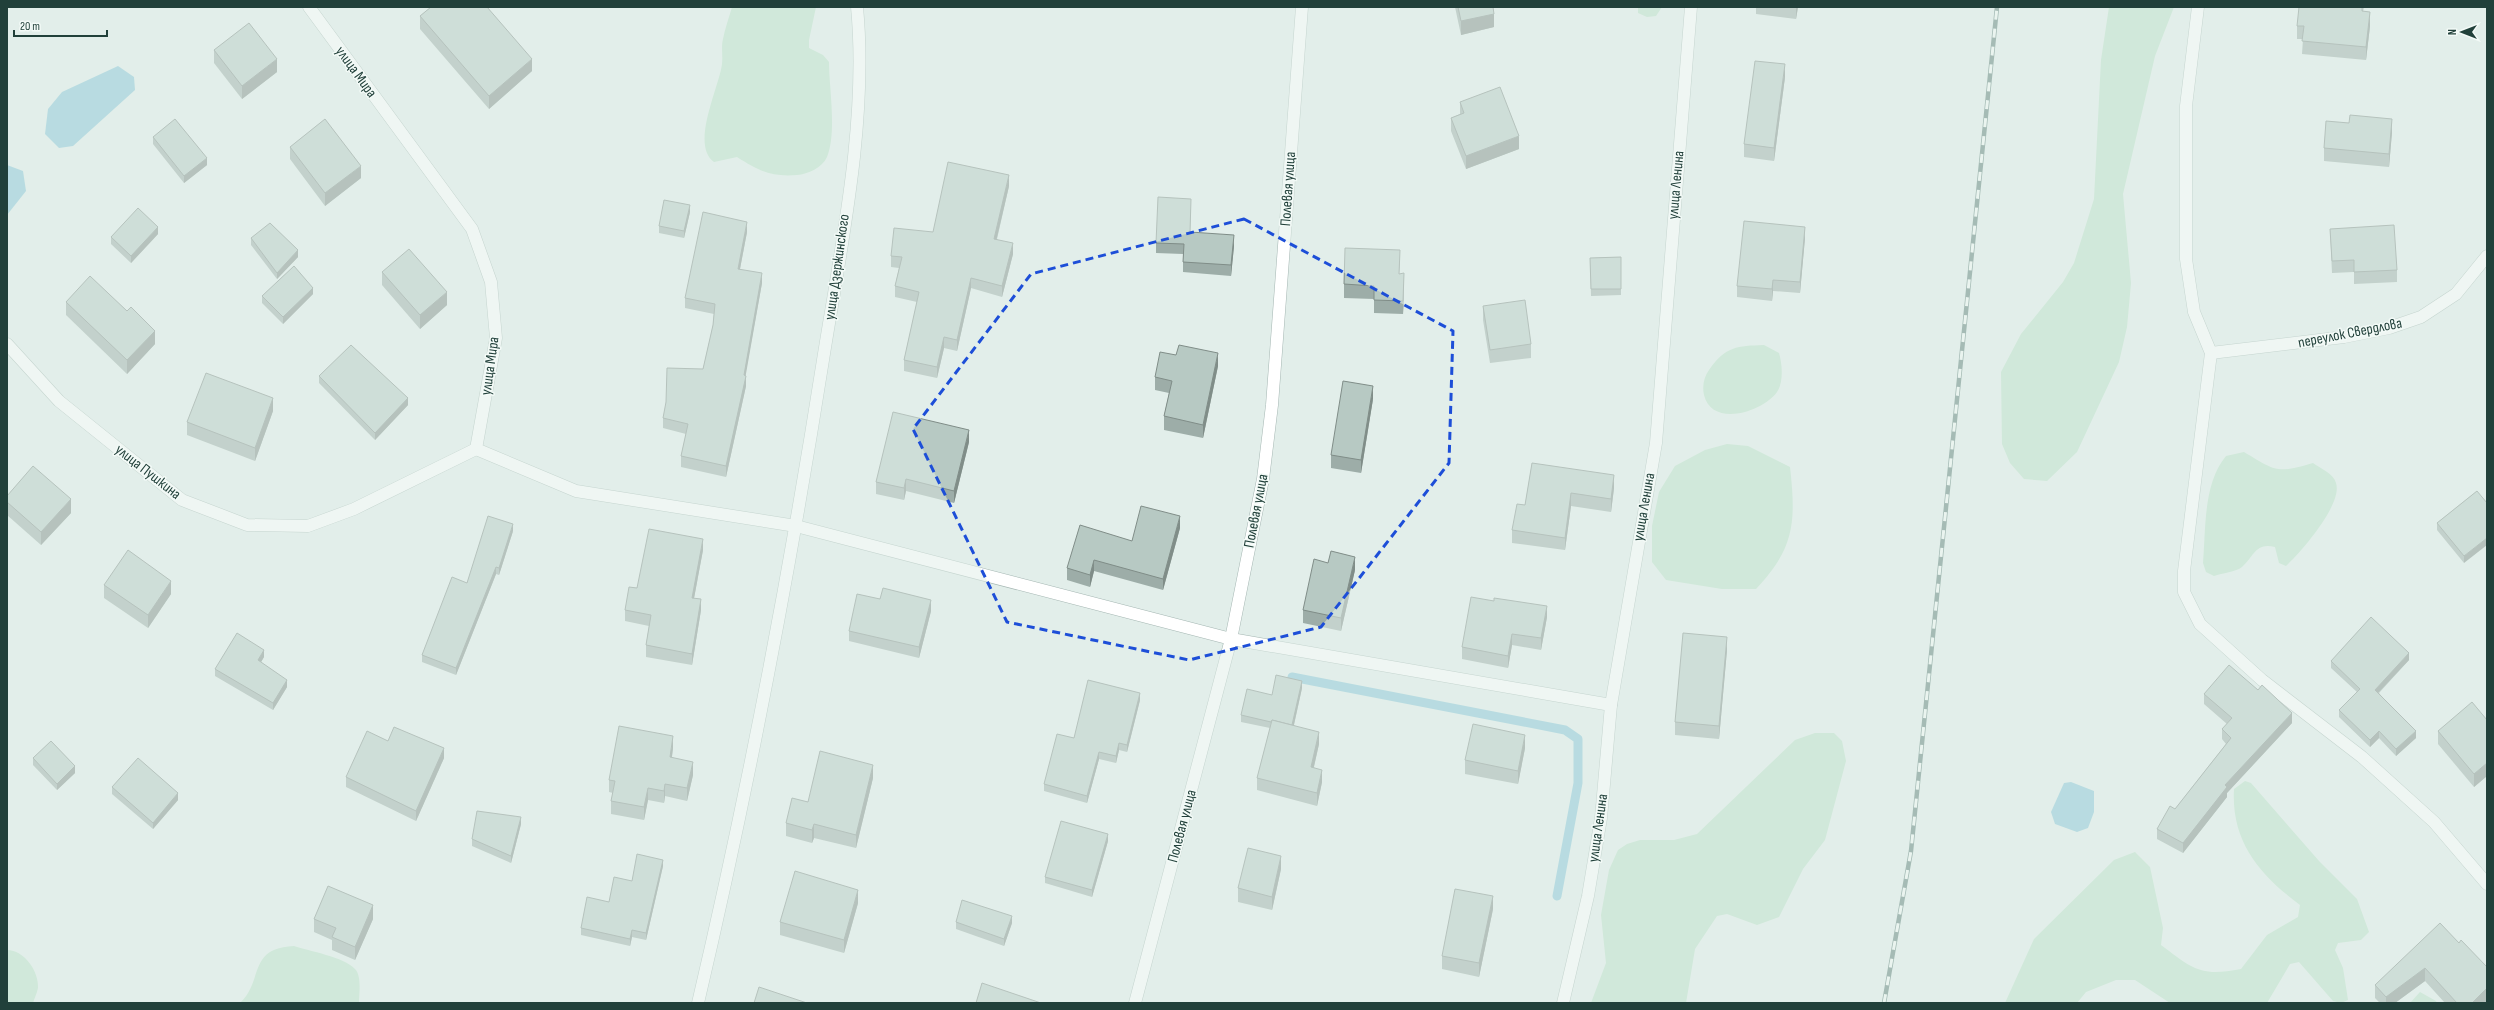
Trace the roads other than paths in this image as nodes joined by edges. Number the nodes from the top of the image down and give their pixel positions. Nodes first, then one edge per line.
1 (309, 7) edge
2 (857, 7) edge
3 (1302, 7) edge
4 (1691, 7) edge
5 (2198, 7) edge
6 (2487, 256) edge
7 (7, 344) edge
8 (2211, 353) junction
9 (476, 449) junction
10 (796, 526) junction
11 (1231, 639) junction
12 (1611, 706) junction
13 (2487, 884) edge
14 (698, 1003) edge
15 (1135, 1003) edge
16 (1563, 1003) edge

1 - 9 street, улица Мира
2 - 10 street, улица Дзержинского
3 - 11 street, Полевая улица
4 - 12 street, улица Ленина
5 - 8 street
6 - 8 street, переулок Свердлова
7 - 9 street, улица Пушкина
8 - 13 street
9 - 10 street
10 - 11 street
10 - 14 street, улица Дзержинского
11 - 12 street
11 - 15 street, Полевая улица
12 - 16 street, улица Ленина

